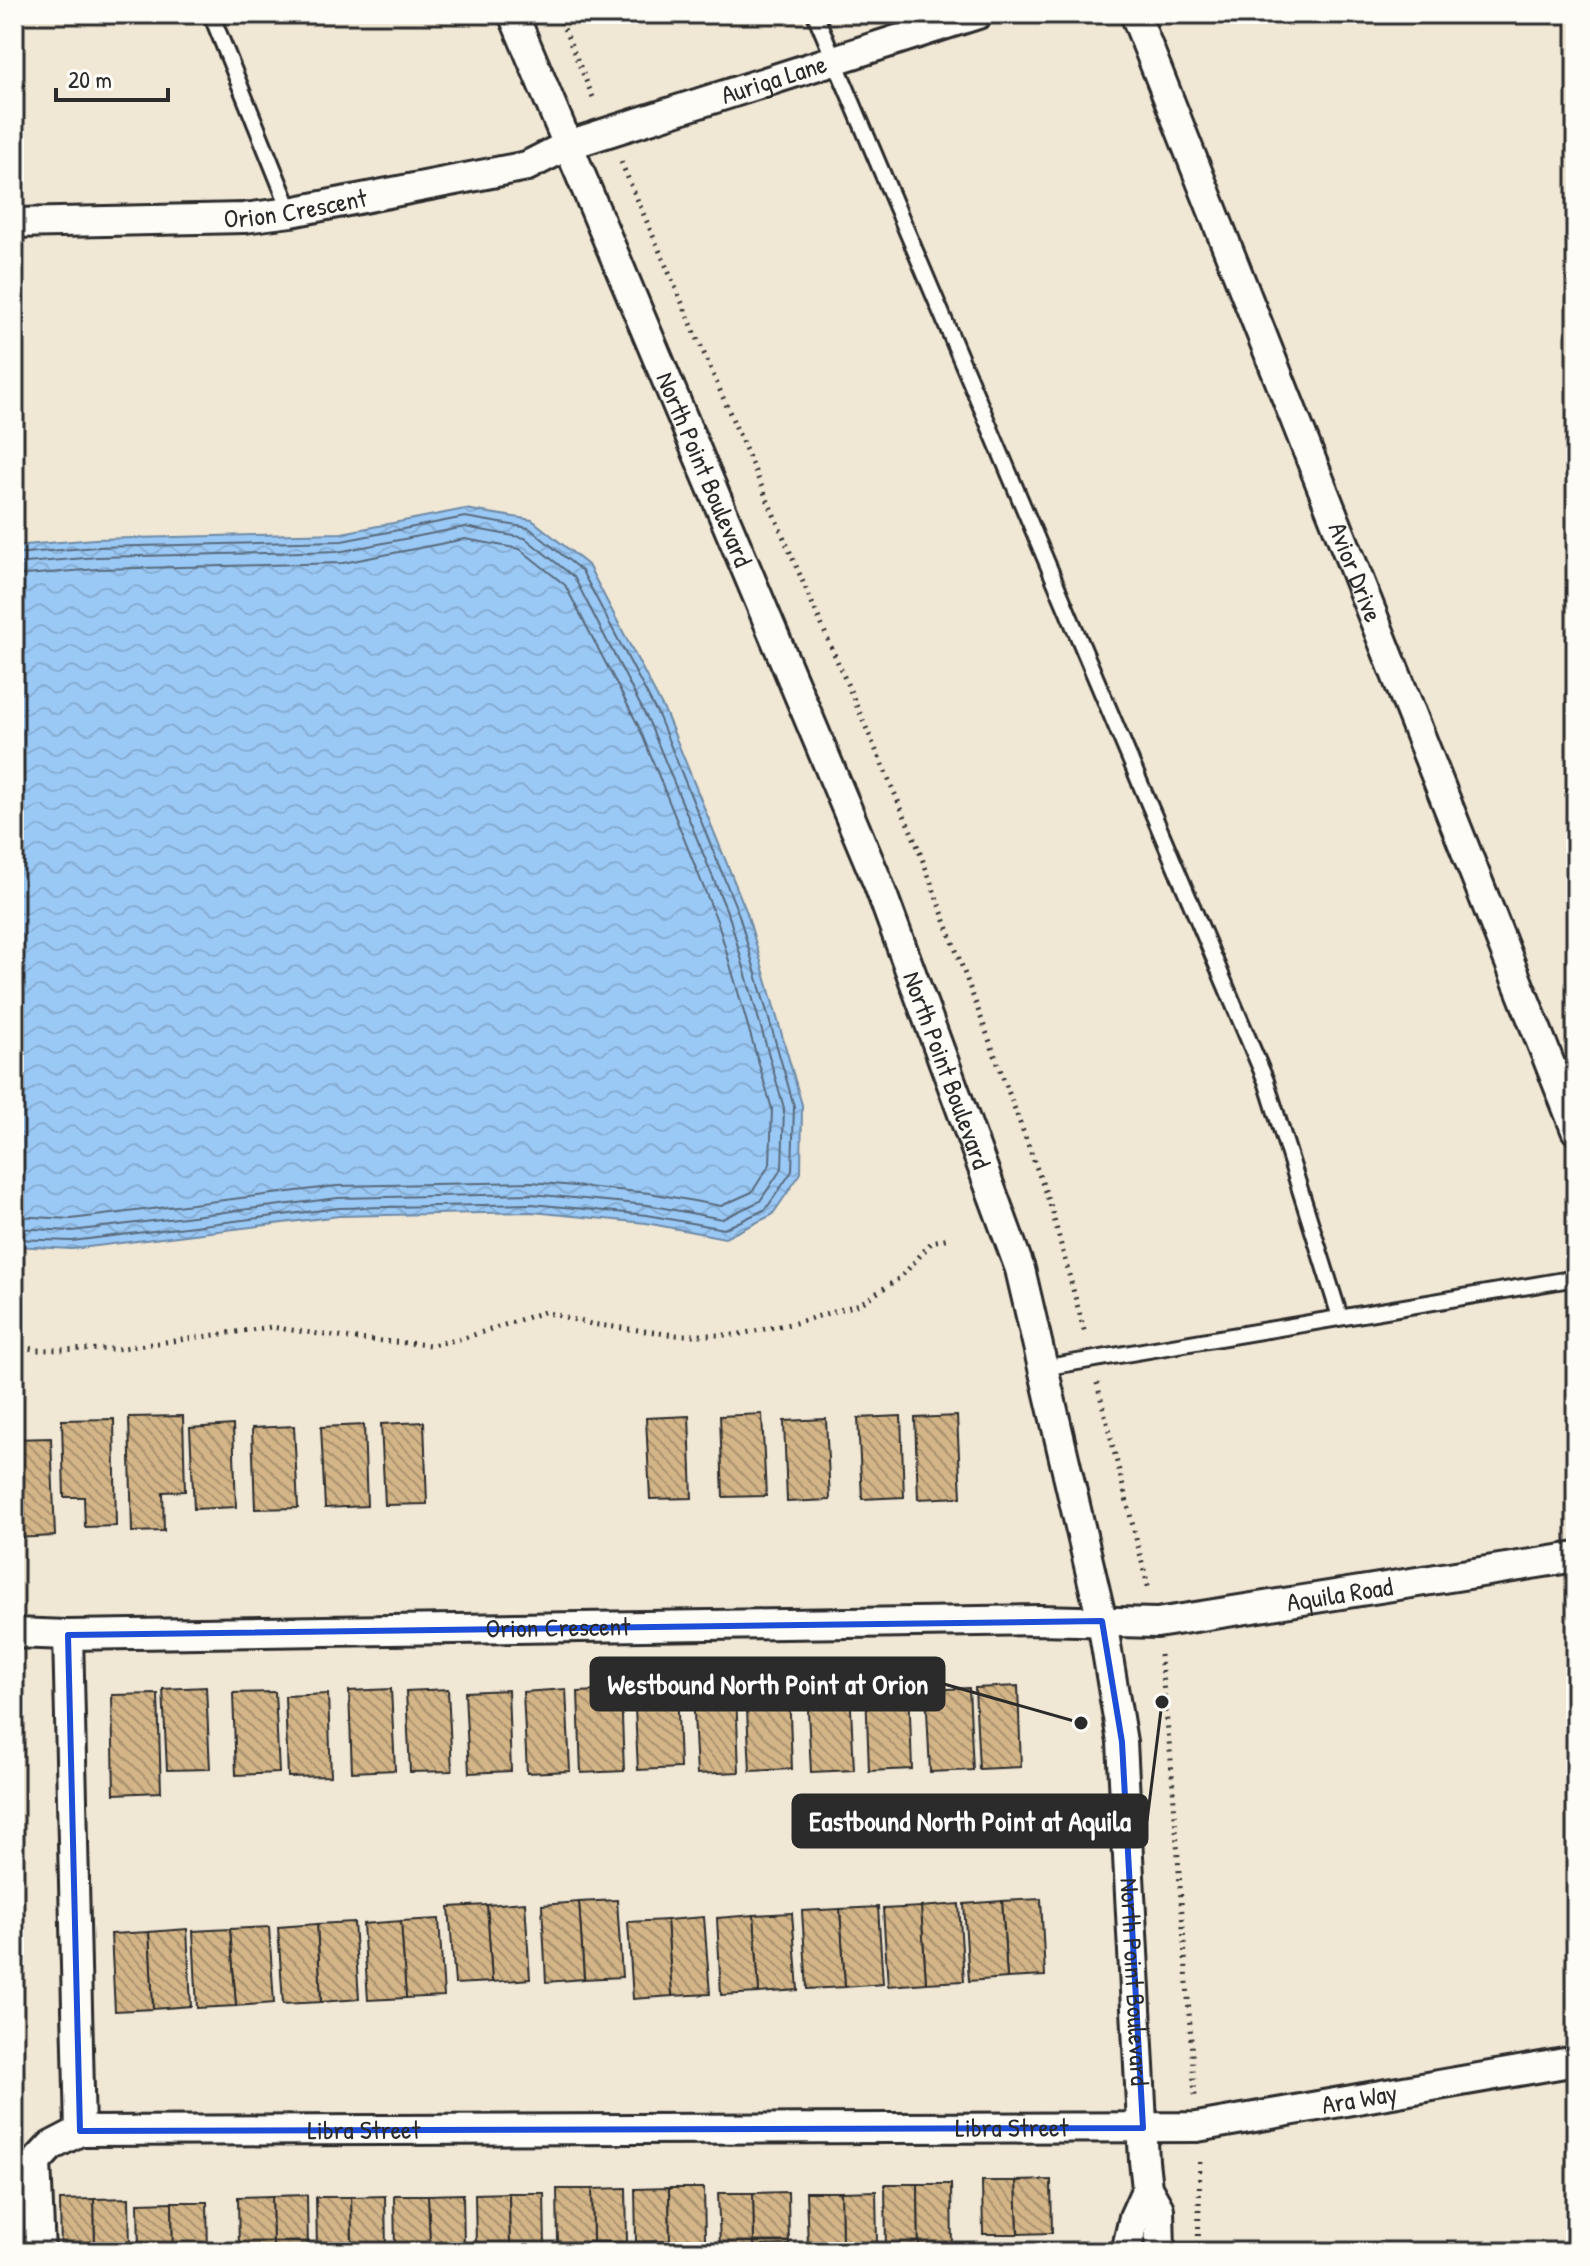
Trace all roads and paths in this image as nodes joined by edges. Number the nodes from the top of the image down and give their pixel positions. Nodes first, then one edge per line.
1 (211, 14) edge
2 (513, 14) edge
3 (815, 14) edge
4 (978, 14) edge
5 (1135, 14) edge
6 (834, 61) junction
7 (568, 145) junction
8 (291, 212) junction
9 (14, 223) edge
10 (1576, 1130) edge
11 (949, 1238) dead end
12 (1576, 1278) edge
13 (1340, 1317) junction
14 (14, 1345) edge
15 (1042, 1368) junction
16 (1576, 1557) edge
17 (1102, 1621) junction
18 (14, 1633) edge
19 (68, 1635) junction
20 (1576, 2061) edge
21 (1143, 2128) junction
22 (80, 2131) junction
23 (1147, 2188) junction
24 (40, 2252) edge
25 (1126, 2252) edge
26 (1160, 2252) edge

1 - 8 lane
2 - 7 street, North Point Boulevard
3 - 6 lane
4 - 6 street, Auriga Lane
5 - 10 street, Avior Drive
6 - 7 street, Auriga Lane
6 - 13 lane
7 - 8 street, Orion Crescent
7 - 15 street, North Point Boulevard
8 - 9 street, Orion Crescent
11 - 14 path
12 - 13 lane
13 - 15 lane
15 - 17 street, North Point Boulevard
16 - 17 street, Aquila Road
17 - 19 street, Orion Crescent
17 - 21 street, North Point Boulevard
18 - 19 street, Orion Crescent
19 - 22 street
20 - 21 street, Ara Way
21 - 22 street, Libra Street
21 - 23 street, North Point Boulevard
22 - 24 street
23 - 25 street, North Point Boulevard
23 - 26 street, North Point Boulevard

